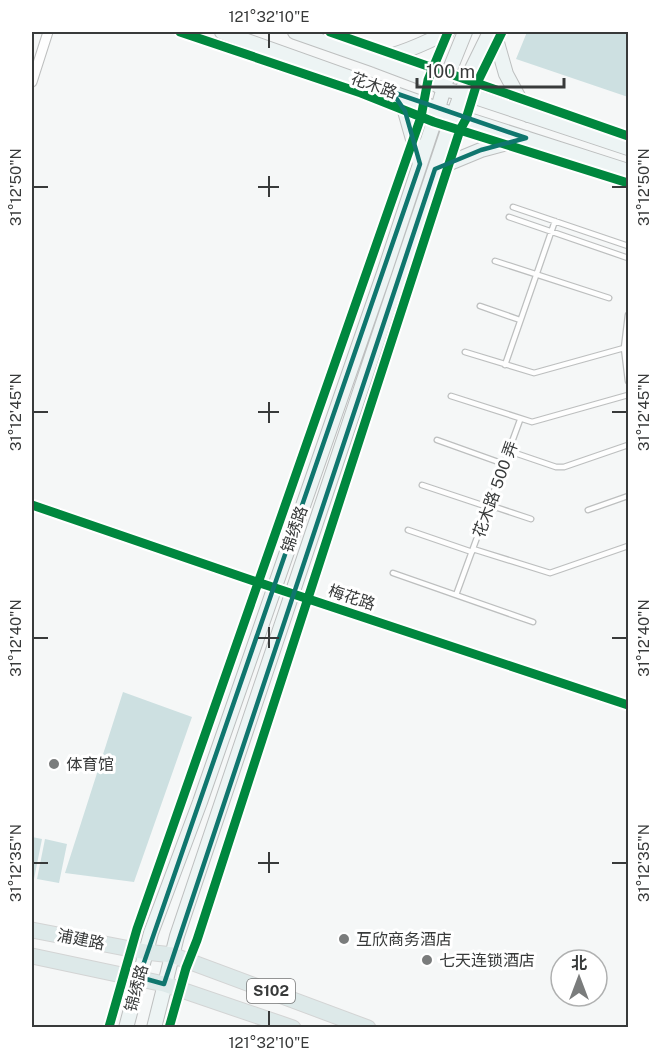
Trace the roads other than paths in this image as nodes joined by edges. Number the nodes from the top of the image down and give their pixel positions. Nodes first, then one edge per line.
1 (48, 32) edge
2 (222, 32) edge
3 (295, 32) edge
4 (447, 32) edge
5 (465, 32) edge
6 (492, 32) edge
7 (375, 60) junction
8 (32, 82) edge
9 (444, 89) junction
10 (392, 92) junction
11 (462, 93) junction
12 (437, 109) junction
13 (455, 115) junction
14 (528, 115) junction
15 (526, 138) junction
16 (628, 148) edge
17 (420, 164) junction
18 (435, 169) junction
19 (628, 171) edge
20 (513, 207) dead end
21 (509, 217) dead end
22 (555, 221) junction
23 (551, 231) junction
24 (628, 246) edge
25 (628, 258) edge
26 (495, 261) dead end
27 (537, 273) junction
28 (609, 298) dead end
29 (480, 306) dead end
30 (628, 315) edge
31 (520, 320) junction
32 (624, 348) junction
33 (465, 352) dead end
34 (505, 365) junction
35 (628, 381) edge
36 (628, 395) edge
37 (451, 396) dead end
38 (520, 420) junction
39 (437, 440) dead end
40 (628, 446) edge
41 (509, 451) junction
42 (504, 464) junction
43 (422, 485) dead end
44 (628, 496) edge
45 (32, 505) edge
46 (489, 506) junction
47 (588, 510) dead end
48 (531, 519) dead end
49 (408, 530) dead end
50 (628, 546) edge
51 (473, 550) junction
52 (393, 573) dead end
53 (274, 588) junction
54 (293, 594) junction
55 (456, 595) junction
56 (533, 621) dead end
57 (628, 705) edge
58 (32, 930) edge
59 (146, 952) junction
60 (172, 955) junction
61 (32, 956) edge
62 (139, 977) junction
63 (164, 984) junction
64 (126, 1028) edge
65 (154, 1028) edge
66 (293, 1028) edge
67 (368, 1028) edge

1 - 8 street
2 - 10 main road, 花木路
3 - 7 main road, 花木路
4 - 7 main road
5 - 9 main road, 锦绣路
6 - 11 main road, 锦绣路
6 - 14 main road
7 - 9 main road, 花木路
9 - 11 main road, 花木路
9 - 12 main road, 锦绣路
10 - 12 main road, 花木路
10 - 17 main road
11 - 13 main road, 锦绣路
11 - 14 main road, 花木路
12 - 13 main road, 花木路
12 - 17 main road, 锦绣路
13 - 15 main road, 花木路
13 - 18 main road, 锦绣路
14 - 16 main road, 花木路
15 - 18 main road
15 - 19 main road, 花木路
17 - 53 main road, 锦绣路
18 - 54 main road, 锦绣路
20 - 22 lane
21 - 23 lane
22 - 23 lane
22 - 24 lane
23 - 25 lane
23 - 27 lane
26 - 27 lane
27 - 28 lane
27 - 31 lane
29 - 31 lane
30 - 32 lane
31 - 34 lane
32 - 34 lane
32 - 35 lane
33 - 34 lane
36 - 38 lane, 花木路 500 弄
37 - 38 lane
38 - 41 lane, 花木路 500 弄
39 - 42 lane
40 - 41 lane
41 - 42 lane, 花木路 500 弄
42 - 46 lane, 花木路 500 弄
43 - 46 lane
44 - 47 lane
45 - 53 street, 梅花路
46 - 48 lane
46 - 51 lane, 花木路 500 弄
49 - 51 lane
50 - 51 lane
51 - 55 lane, 花木路 500 弄
52 - 55 lane
53 - 54 street, 梅花路
53 - 59 main road, 锦绣路
54 - 57 street, 梅花路
54 - 60 main road, 锦绣路
55 - 56 lane
58 - 59 main road, 浦建路 / S102
59 - 60 main road, 浦建路 / S102
59 - 62 main road, 锦绣路
60 - 63 main road, 锦绣路
60 - 67 main road, 浦建路 / S102
61 - 62 main road, 浦建路 / S102
62 - 63 main road, 浦建路 / S102
62 - 64 main road, 锦绣路
63 - 65 main road, 锦绣路
63 - 66 main road, 浦建路 / S102

